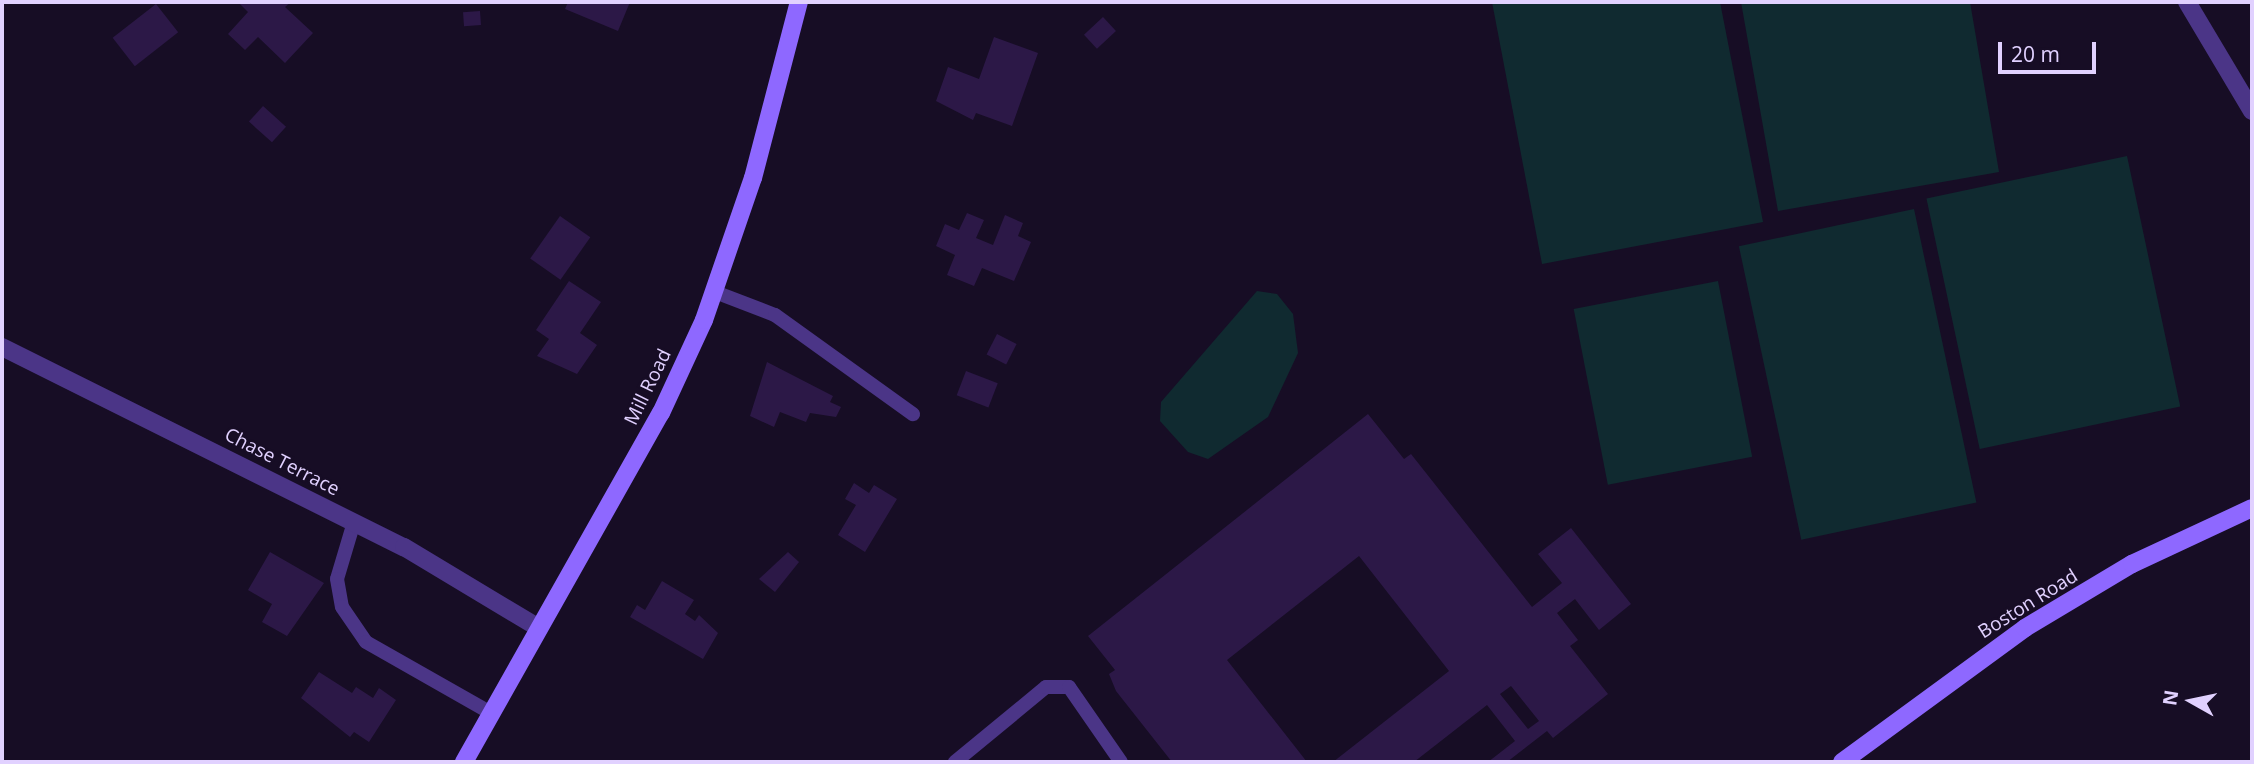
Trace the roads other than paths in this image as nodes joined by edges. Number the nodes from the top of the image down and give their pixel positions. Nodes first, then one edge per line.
1 (799, 2) edge
2 (2187, 2) edge
3 (2252, 111) edge
4 (715, 292) junction
5 (2, 347) edge
6 (913, 414) dead end
7 (2252, 508) edge
8 (354, 523) junction
9 (537, 627) junction
10 (491, 713) junction
11 (464, 762) edge
12 (955, 762) edge
13 (1121, 762) edge
14 (1842, 762) edge

1 - 4 main road, Mill Road
2 - 3 street
4 - 6 lane
4 - 9 main road, Mill Road
5 - 8 street, Chase Terrace
7 - 14 main road, Boston Road
8 - 9 street, Chase Terrace
8 - 10 lane
9 - 10 main road, Mill Road
10 - 11 main road, Mill Road
12 - 13 lane

